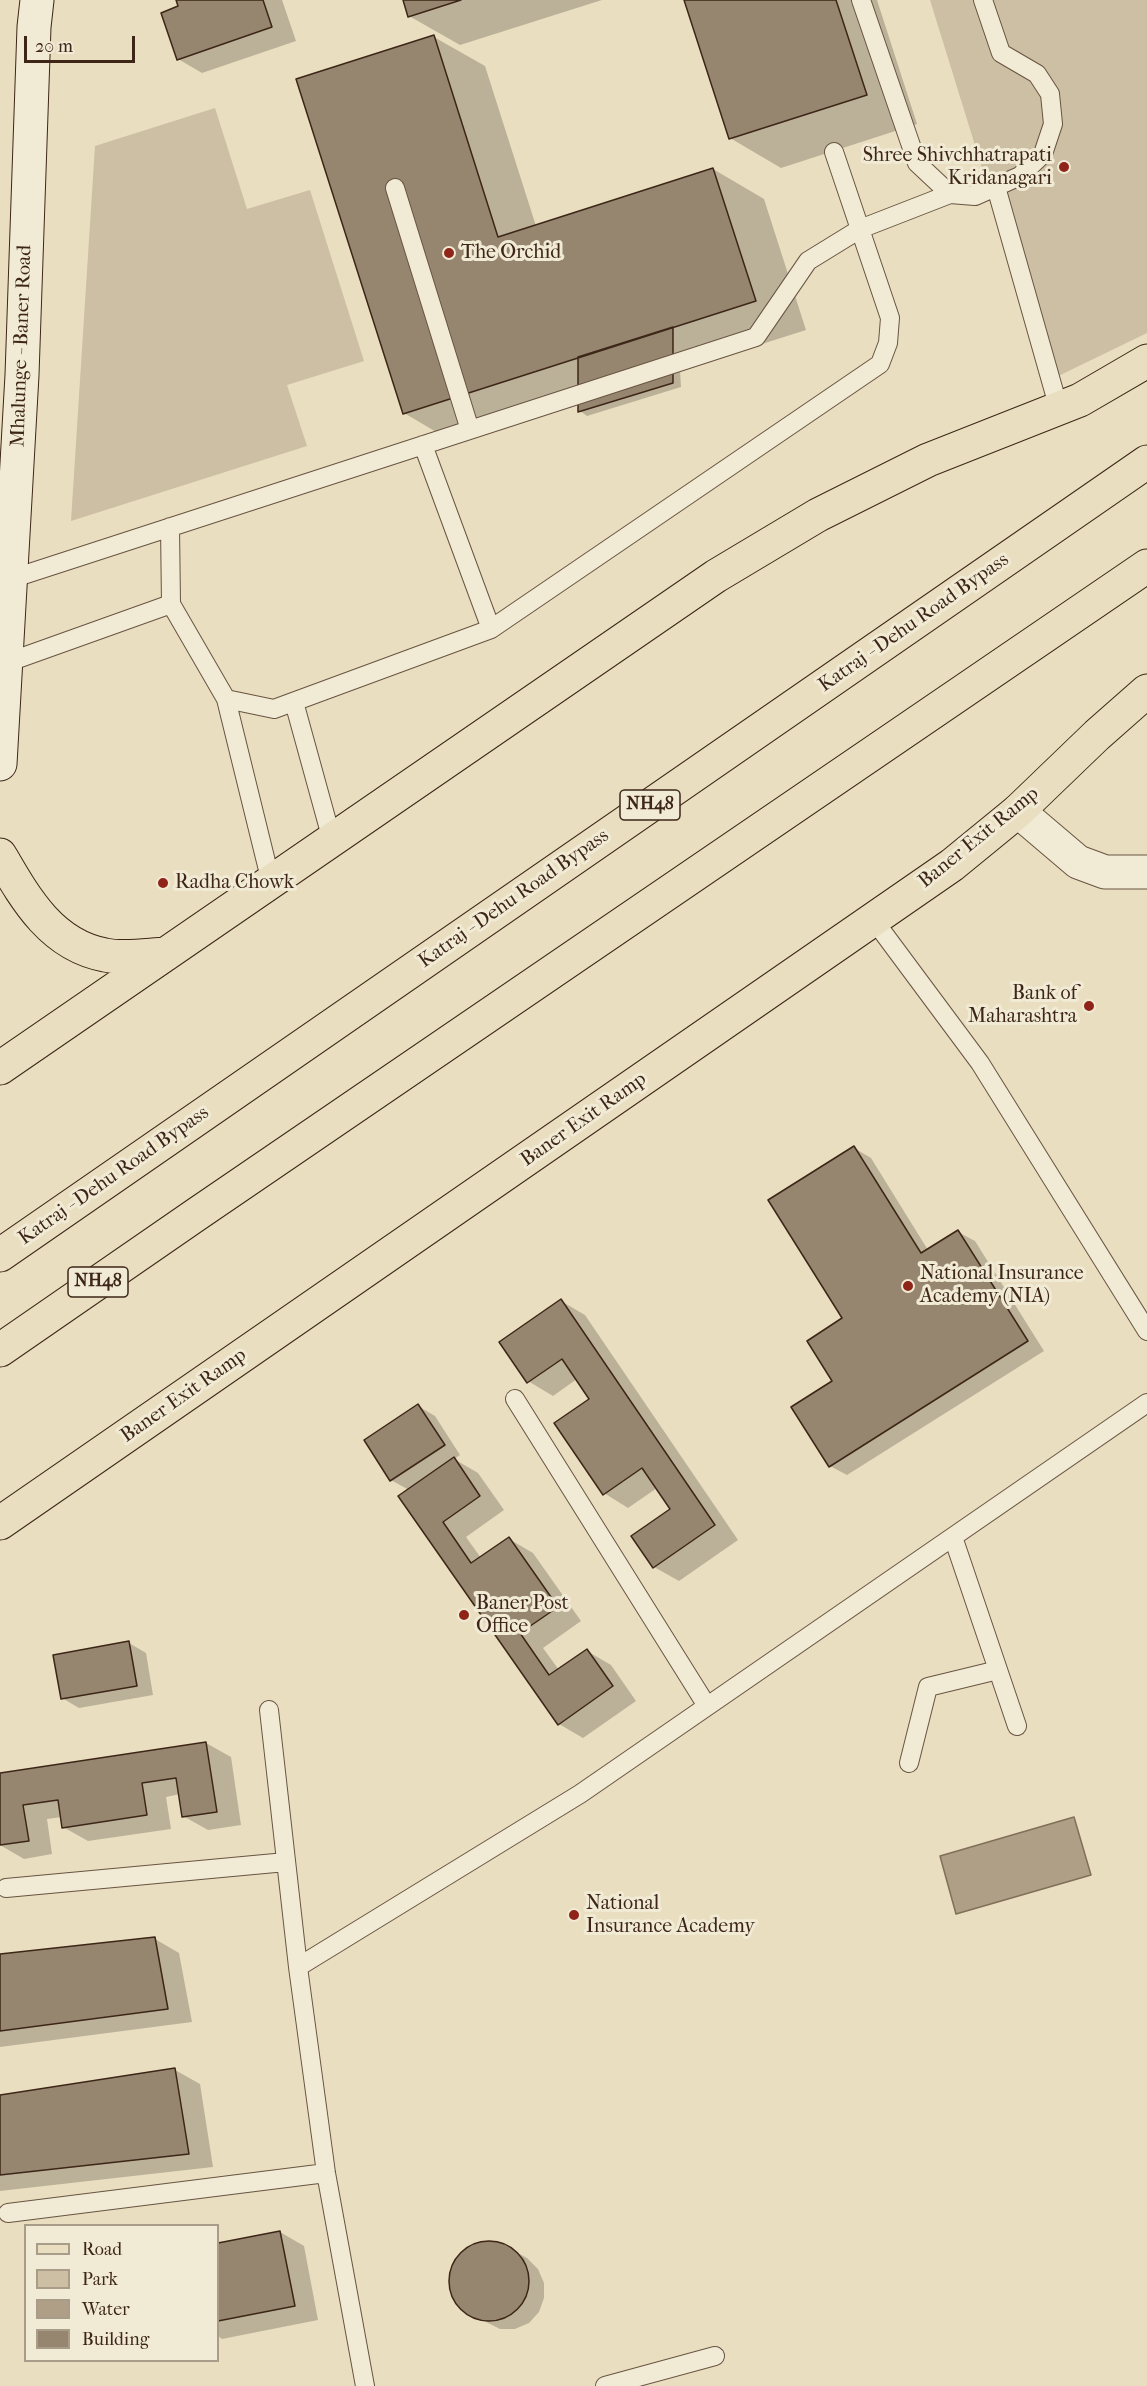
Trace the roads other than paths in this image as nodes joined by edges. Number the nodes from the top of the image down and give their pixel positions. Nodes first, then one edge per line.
1 (37, 0) edge
2 (861, 0) edge
3 (983, 0) edge
4 (834, 152) dead end
5 (996, 187) junction
6 (395, 188) dead end
7 (950, 194) junction
8 (860, 229) junction
9 (1147, 361) edge
10 (11, 375) edge
11 (1059, 409) junction
12 (470, 430) junction
13 (423, 445) junction
14 (1147, 462) edge
15 (170, 527) junction
16 (1147, 566) edge
17 (11, 579) junction
18 (171, 604) junction
19 (491, 629) junction
20 (3, 663) edge
21 (1147, 691) edge
22 (226, 699) junction
23 (294, 702) junction
24 (0, 764) edge
25 (1018, 812) junction
26 (332, 840) junction
27 (0, 855) edge
28 (1147, 872) edge
29 (271, 882) junction
30 (873, 920) junction
31 (166, 954) junction
32 (0, 1068) edge
33 (0, 1255) edge
34 (1147, 1331) edge
35 (0, 1350) edge
36 (515, 1399) dead end
37 (1147, 1403) edge
38 (0, 1523) edge
39 (953, 1537) junction
40 (998, 1670) junction
41 (707, 1706) junction
42 (269, 1710) dead end
43 (1017, 1726) dead end
44 (909, 1763) dead end
45 (286, 1862) junction
46 (6, 1888) dead end
47 (298, 1967) junction
48 (326, 2173) junction
49 (8, 2213) dead end
50 (715, 2356) dead end
51 (365, 2386) edge
52 (605, 2386) edge

1 - 10 main road, Mhalunge - Baner Road
2 - 7 lane
3 - 5 lane
4 - 8 lane
5 - 7 lane
5 - 11 lane
6 - 12 lane
7 - 8 lane
8 - 12 lane
8 - 19 lane
9 - 11 main road
10 - 17 main road, Mhalunge - Baner Road
11 - 26 main road
12 - 13 lane
13 - 15 lane
13 - 19 lane
14 - 33 main road, Katraj - Dehu Road Bypass / NH48
15 - 17 lane
15 - 18 lane
16 - 35 main road, NH48
17 - 20 main road, Mhalunge - Baner Road
18 - 20 lane
18 - 22 lane
19 - 23 lane
20 - 24 main road, Mhalunge - Baner Road
21 - 25 main road, Baner Exit Ramp
22 - 23 lane
22 - 29 lane
23 - 26 lane
25 - 28 main road
25 - 30 main road, Baner Exit Ramp
26 - 29 main road
27 - 31 main road
29 - 31 main road
30 - 34 lane
30 - 38 main road, Baner Exit Ramp
31 - 32 main road
36 - 41 lane
37 - 39 lane
39 - 40 lane
39 - 41 lane
40 - 43 lane
40 - 44 lane
41 - 47 lane
42 - 45 lane
45 - 46 lane
45 - 47 lane
47 - 48 lane
48 - 49 lane
48 - 51 lane
50 - 52 lane

